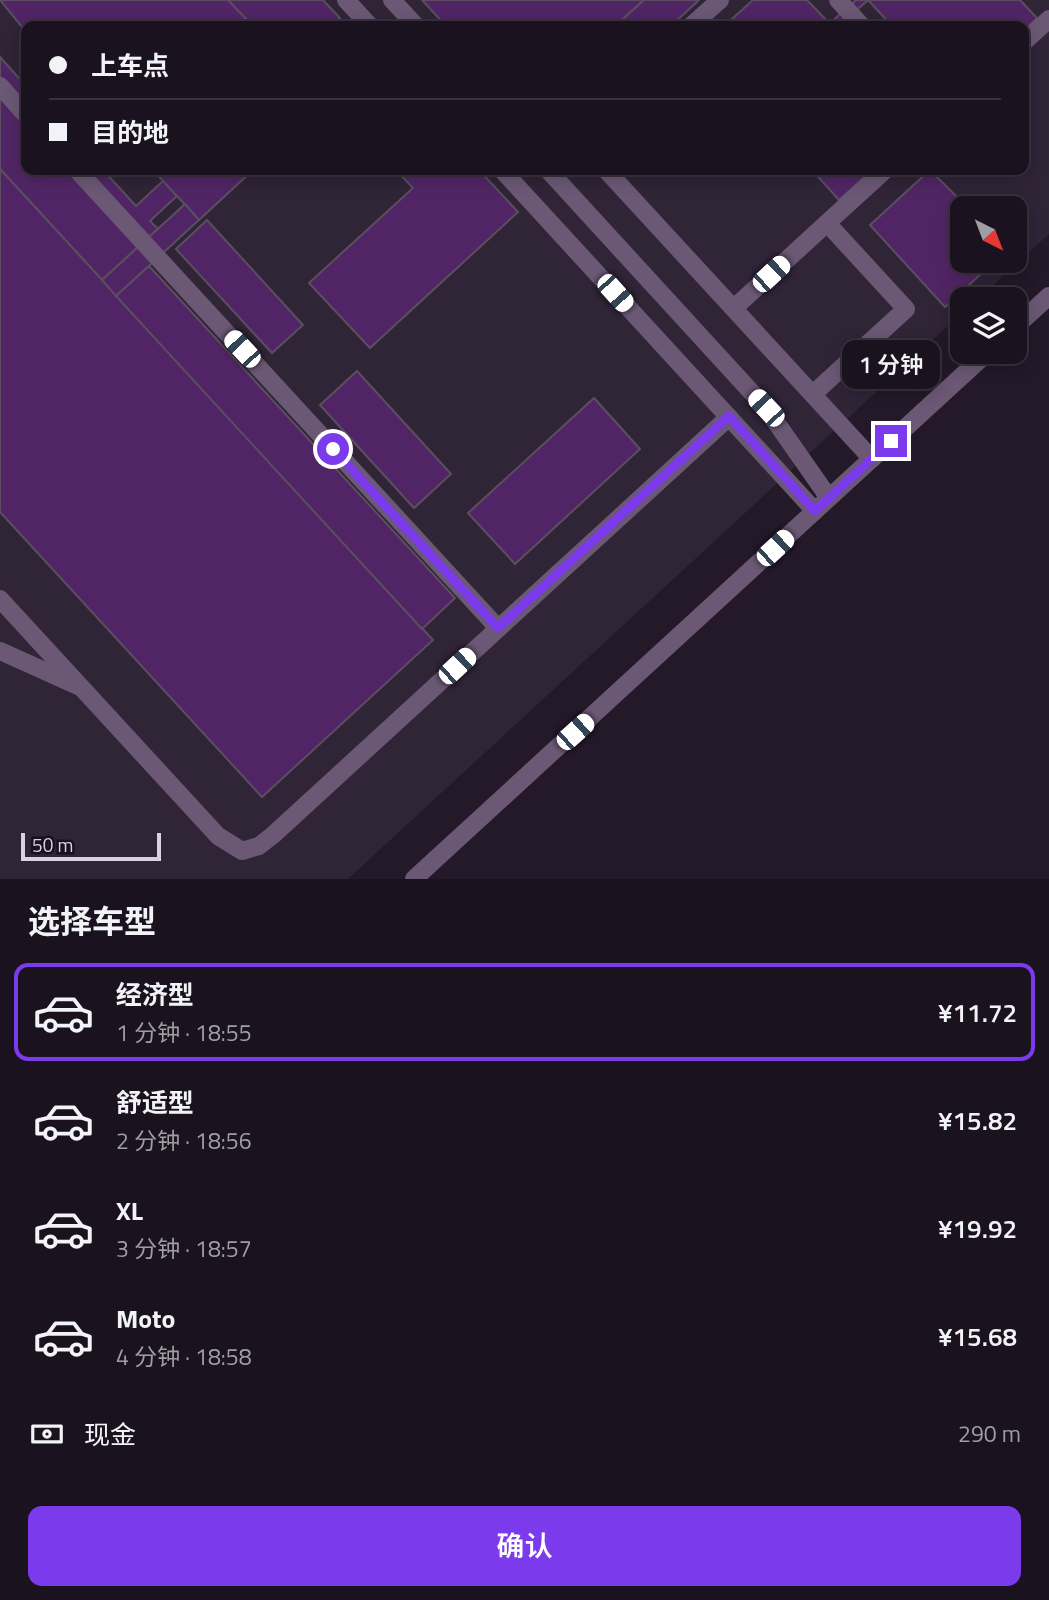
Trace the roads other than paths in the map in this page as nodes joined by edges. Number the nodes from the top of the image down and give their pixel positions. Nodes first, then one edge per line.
1 (346, 0) edge
2 (392, 0) edge
3 (720, 0) edge
4 (838, 0) edge
5 (1049, 19) edge
6 (365, 21) edge
7 (411, 21) edge
8 (697, 21) edge
9 (857, 21) edge
10 (1029, 37) edge
11 (0, 86) edge
12 (21, 109) edge
13 (82, 175) edge
14 (507, 175) edge
15 (553, 175) edge
16 (611, 175) edge
17 (880, 175) edge
18 (827, 223) junction
19 (1049, 296) edge
20 (734, 308) junction
21 (1027, 316) edge
22 (975, 364) edge
23 (813, 394) junction
24 (729, 416) junction
25 (872, 459) junction
26 (829, 498) junction
27 (815, 511) junction
28 (0, 599) edge
29 (498, 628) junction
30 (0, 651) edge
31 (81, 687) junction
32 (414, 879) edge

1 - 6 street
2 - 7 street
3 - 8 street
4 - 9 street
5 - 10 street
11 - 12 street
13 - 29 street
14 - 24 street
15 - 26 street
16 - 20 street
17 - 18 street
18 - 20 street
18 - 23 street
19 - 21 street
20 - 23 street
22 - 25 street
23 - 25 street
24 - 27 street
24 - 29 street
25 - 26 street
26 - 27 street
27 - 32 street
28 - 31 street
29 - 31 street
30 - 31 street

